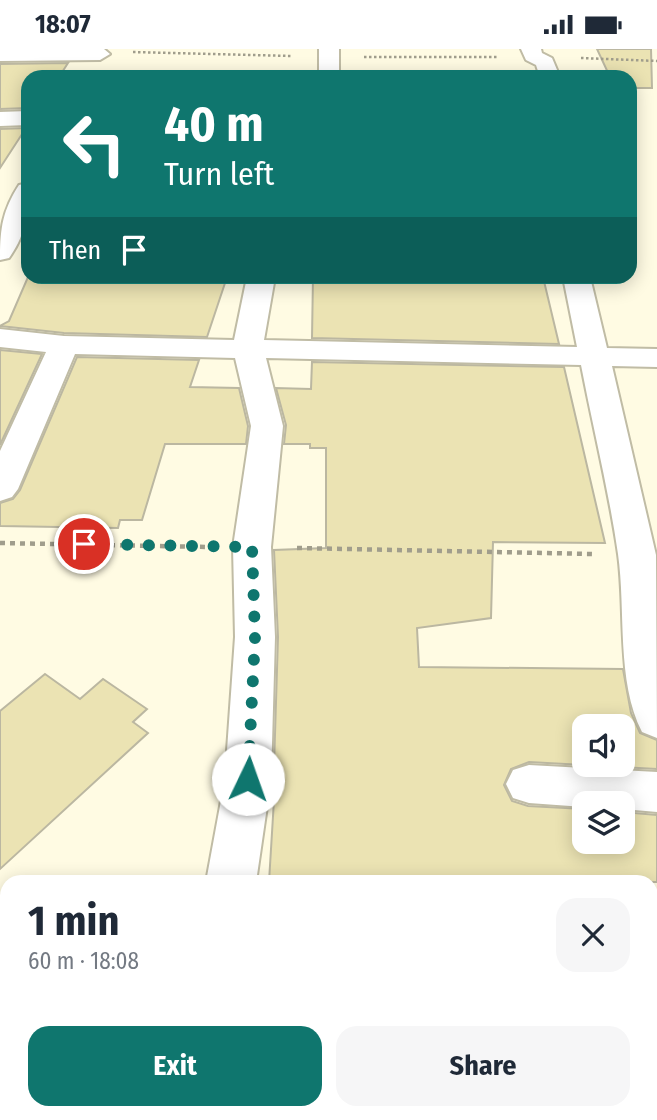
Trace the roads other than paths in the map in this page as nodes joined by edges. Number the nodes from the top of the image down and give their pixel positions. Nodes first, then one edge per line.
1 (101, 51) edge
2 (532, 52) edge
3 (0, 55) edge
4 (92, 70) edge
5 (548, 70) edge
6 (21, 118) edge
7 (0, 119) edge
8 (21, 205) edge
9 (0, 251) edge
10 (260, 284) edge
11 (579, 284) edge
12 (0, 338) edge
13 (64, 345) junction
14 (248, 347) junction
15 (595, 358) junction
16 (657, 358) edge
17 (0, 489) edge
18 (657, 720) edge
19 (529, 784) dead end
20 (657, 792) edge
21 (231, 875) edge

1 - 3 street
1 - 4 street
2 - 5 street
6 - 7 street
8 - 9 street
10 - 14 street
11 - 15 street
12 - 13 street
13 - 14 street
13 - 17 street
14 - 15 street
14 - 21 street
15 - 16 street
15 - 18 street
19 - 20 street

